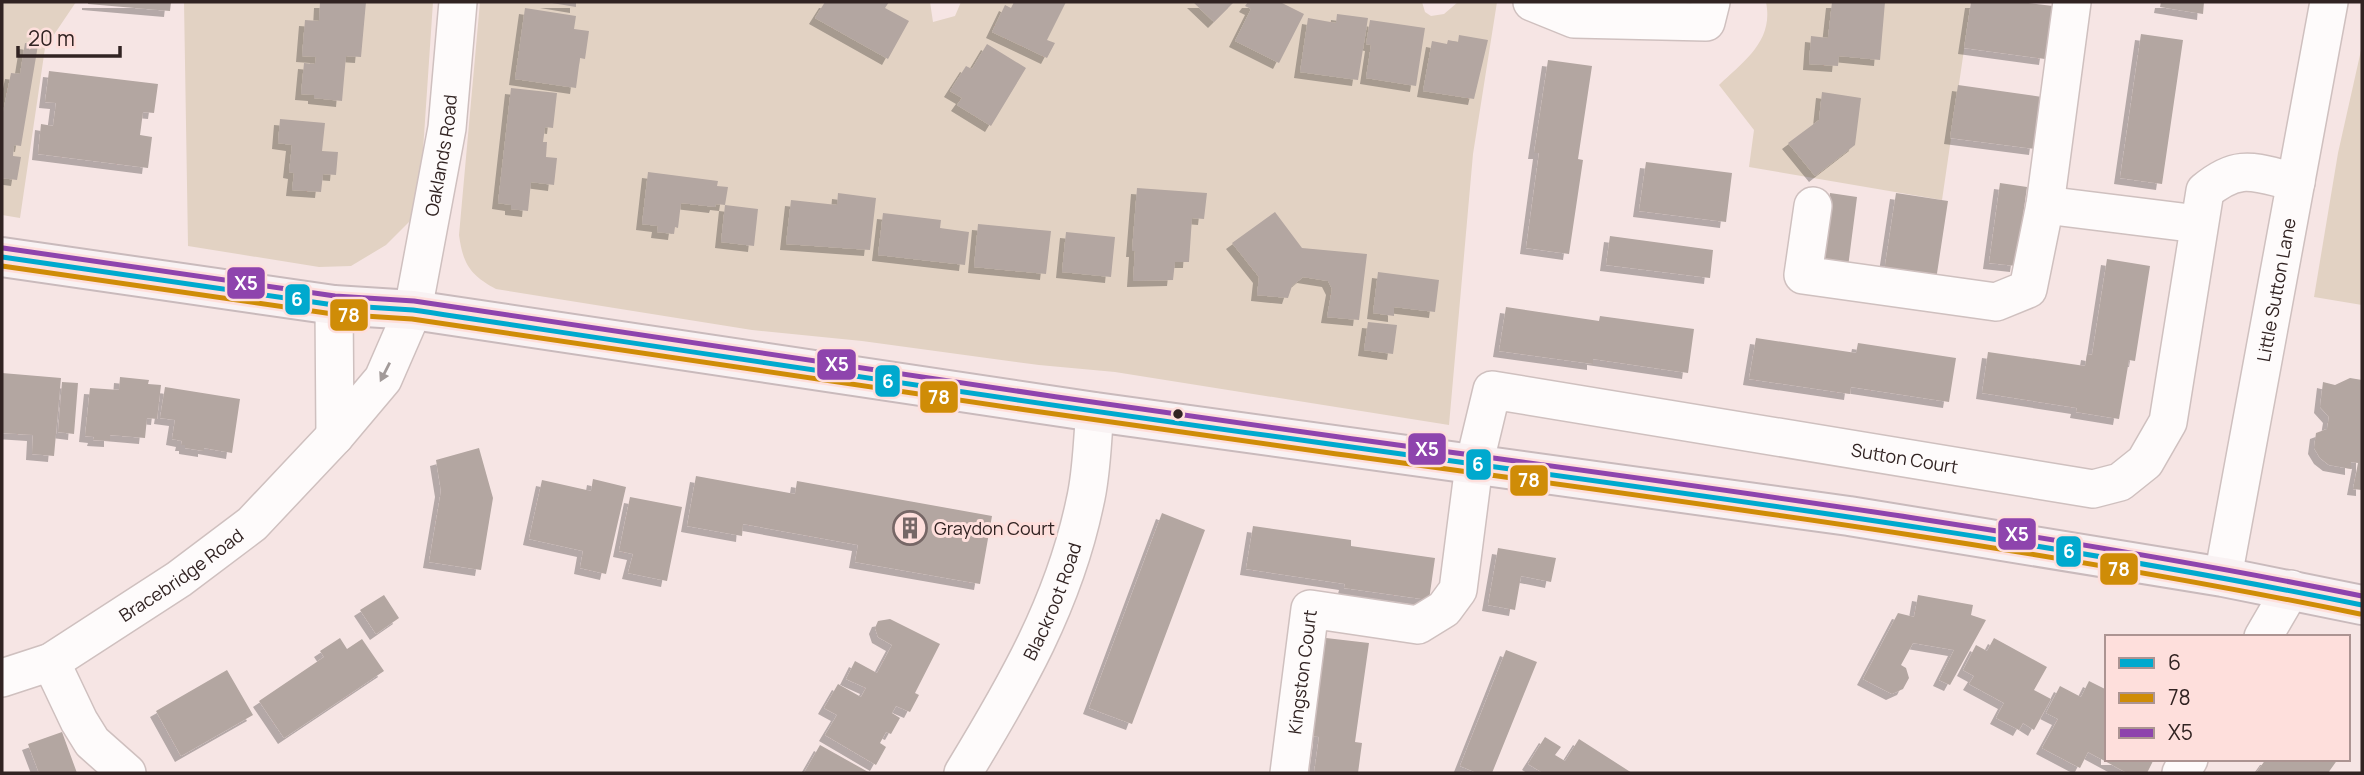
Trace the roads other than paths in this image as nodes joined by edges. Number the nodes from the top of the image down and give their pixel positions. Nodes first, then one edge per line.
1 (458, 2) edge
2 (1532, 2) edge
3 (2072, 2) edge
4 (2329, 2) edge
5 (1709, 12) edge
6 (2296, 182) junction
7 (2045, 205) junction
8 (1813, 206) dead end
9 (2198, 223) junction
10 (2, 257) edge
11 (334, 305) junction
12 (413, 310) junction
13 (1095, 412) junction
14 (335, 436) junction
15 (1474, 465) junction
16 (2223, 577) junction
17 (2291, 589) junction
18 (2362, 605) edge
19 (2264, 635) edge
20 (51, 662) junction
21 (2, 678) edge
22 (127, 773) edge
23 (963, 773) edge
24 (1289, 773) edge

1 - 12 street, Oaklands Road
2 - 5 street
3 - 7 street
4 - 6 street, Little Sutton Lane
6 - 9 street, Sutton Court
6 - 16 street, Little Sutton Lane
7 - 8 street
7 - 9 street
9 - 15 street, Sutton Court
10 - 11 main road
11 - 12 main road
11 - 14 street
12 - 13 main road
12 -> 14 street, Bracebridge Road
13 - 15 main road
13 - 23 street, Blackroot Road
14 - 20 street, Bracebridge Road
15 - 16 main road
15 - 24 street, Kingston Court
16 - 17 main road
17 - 18 main road
17 - 19 street
20 - 21 street, Bracebridge Road
20 - 22 street

